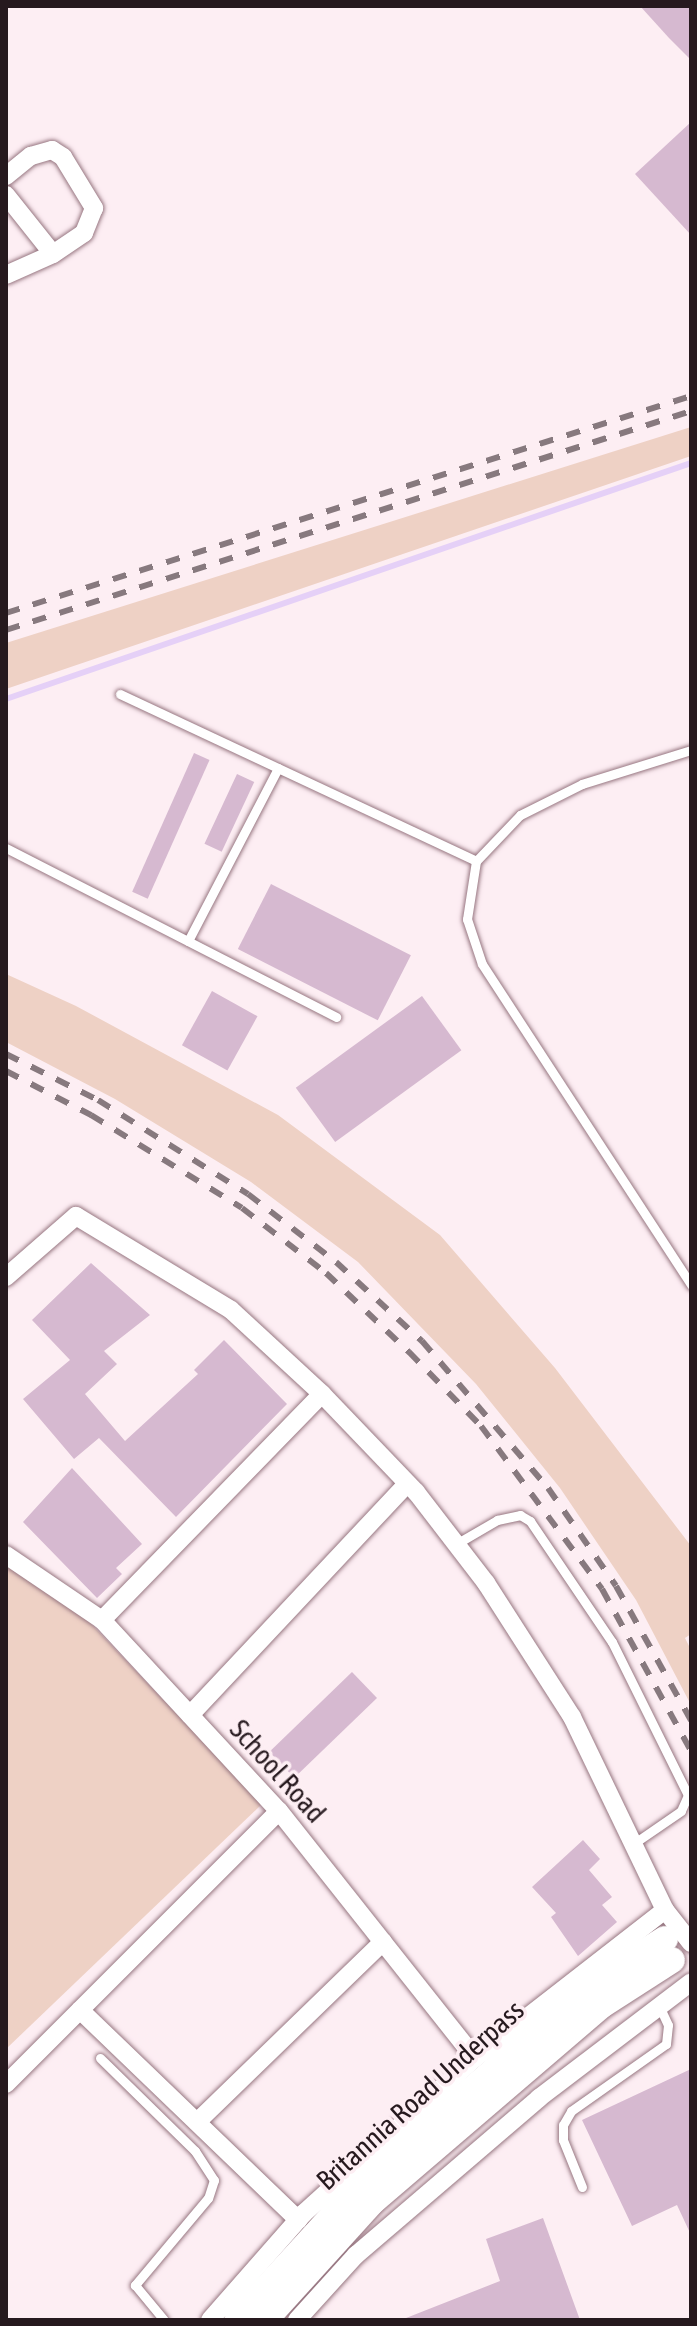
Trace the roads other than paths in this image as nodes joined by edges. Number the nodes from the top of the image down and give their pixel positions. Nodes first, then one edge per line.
1 (6, 176) edge
2 (6, 195) edge
3 (53, 254) junction
4 (6, 275) edge
5 (120, 694) dead end
6 (691, 750) edge
7 (278, 768) junction
8 (6, 848) edge
9 (476, 861) junction
10 (188, 941) junction
11 (336, 1017) dead end
12 (6, 1277) edge
13 (691, 1285) edge
14 (322, 1394) junction
15 (407, 1484) junction
16 (456, 1544) junction
17 (6, 1555) edge
18 (102, 1620) junction
19 (190, 1715) junction
20 (279, 1811) junction
21 (633, 1844) junction
22 (665, 1910) junction
23 (383, 1942) junction
24 (676, 1947) edge
25 (691, 1982) edge
26 (658, 2004) junction
27 (80, 2010) junction
28 (100, 2058) dead end
29 (475, 2058) junction
30 (6, 2084) edge
31 (197, 2122) junction
32 (582, 2187) dead end
33 (298, 2220) junction
34 (164, 2320) edge
35 (210, 2320) edge
36 (237, 2320) edge
37 (265, 2320) edge
38 (297, 2320) edge

1 - 3 street
2 - 3 street
3 - 4 street
5 - 7 lane
6 - 9 lane
7 - 9 lane
7 - 10 lane
8 - 10 lane
9 - 13 lane
10 - 11 lane
12 - 14 street
14 - 15 street
14 - 18 street
15 - 16 street
15 - 19 street
16 - 21 street
16 - 21 lane
17 - 18 street, School Road
18 - 19 street, School Road
19 - 20 street, School Road
20 - 23 street, School Road
20 - 27 street
21 - 22 street
22 - 24 street
22 - 29 street
23 - 29 street, School Road
23 - 31 street
24 - 36 main road, Britannia Road Underpass
24 - 37 main road, Britannia Road Underpass
25 - 26 street
26 - 32 lane
26 - 38 street
27 - 30 street
27 - 31 street
28 - 34 lane
29 - 33 street
31 - 33 street
33 - 35 street

